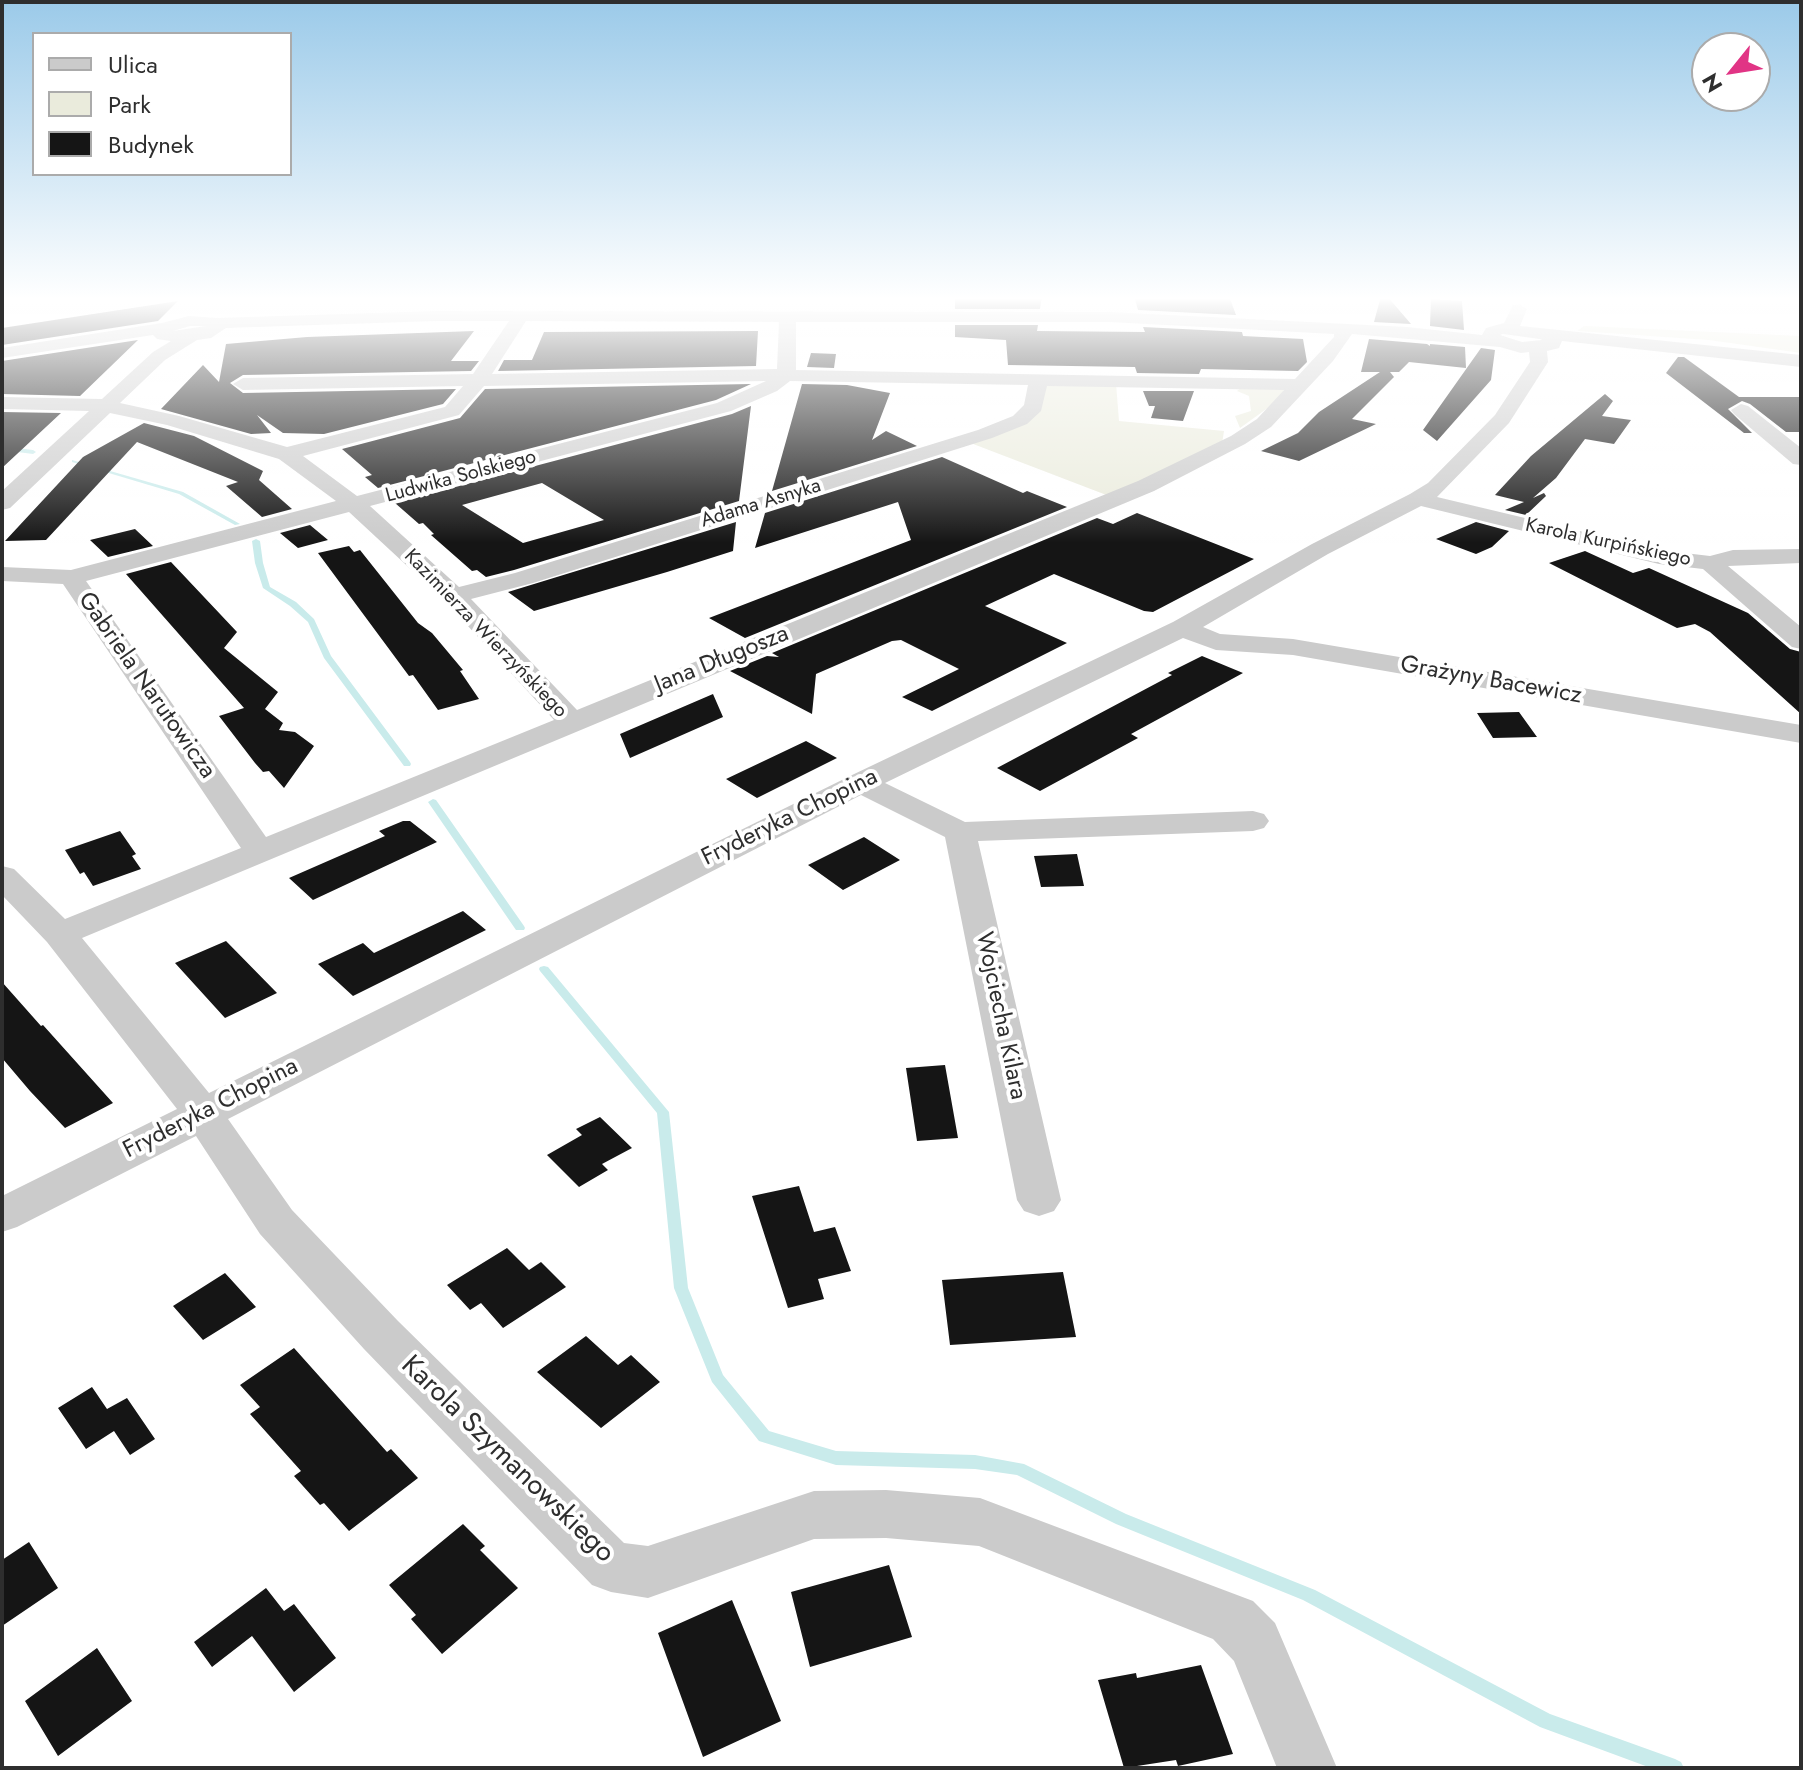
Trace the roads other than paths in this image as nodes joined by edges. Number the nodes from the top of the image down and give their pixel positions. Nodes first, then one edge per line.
1 (127, 379) edge
2 (565, 379) edge
3 (781, 379) edge
4 (1014, 379) edge
5 (1039, 379) junction
6 (1308, 379) edge
7 (1523, 379) edge
8 (479, 380) junction
9 (243, 384) dead end
10 (1302, 385) junction
11 (2, 403) edge
12 (103, 405) junction
13 (1741, 410) dead end
14 (287, 454) junction
15 (1801, 459) edge
16 (1418, 499) junction
17 (2, 503) edge
18 (355, 505) junction
19 (1801, 556) edge
20 (1710, 563) junction
21 (2, 574) edge
22 (71, 577) junction
23 (454, 596) junction
24 (1182, 628) junction
25 (1801, 641) edge
26 (571, 721) junction
27 (1801, 734) edge
28 (861, 783) junction
29 (1253, 821) dead end
30 (960, 832) junction
31 (260, 852) junction
32 (2, 876) edge
33 (60, 934) junction
34 (202, 1113) junction
35 (1039, 1200) dead end
36 (2, 1215) edge
37 (1307, 1768) edge

1 - 12 street
2 - 8 street
3 - 18 street, Ludwika Solskiego
4 - 5 street
5 - 10 street
5 - 23 street, Adama Asnyka
6 - 10 street, Jana Długosza
7 - 16 street, Fryderyka Chopina
8 - 9 street
8 - 14 street
10 - 26 street, Jana Długosza
11 - 12 street, Kazimierza Wierzyńskiego
12 - 14 street, Kazimierza Wierzyńskiego
12 - 17 street
13 - 15 street
14 - 18 street, Kazimierza Wierzyńskiego
16 - 20 street, Karola Kurpińskiego
16 - 24 street, Fryderyka Chopina
18 - 22 street, Ludwika Solskiego
18 - 23 street, Kazimierza Wierzyńskiego
19 - 20 street, Karola Kurpińskiego
20 - 25 street
21 - 22 street, Gabriela Narutowicza
22 - 31 street, Gabriela Narutowicza
23 - 26 street, Kazimierza Wierzyńskiego
24 - 27 street, Grażyny Bacewicz
24 - 28 street, Fryderyka Chopina
26 - 31 street, Jana Długosza
28 - 30 street
28 - 34 street, Fryderyka Chopina
29 - 30 street
30 - 35 street, Wojciecha Kilara
31 - 33 street, Jana Długosza
32 - 33 street, Karola Szymanowskiego
33 - 34 street, Karola Szymanowskiego
34 - 36 street, Fryderyka Chopina
34 - 37 street, Karola Szymanowskiego

